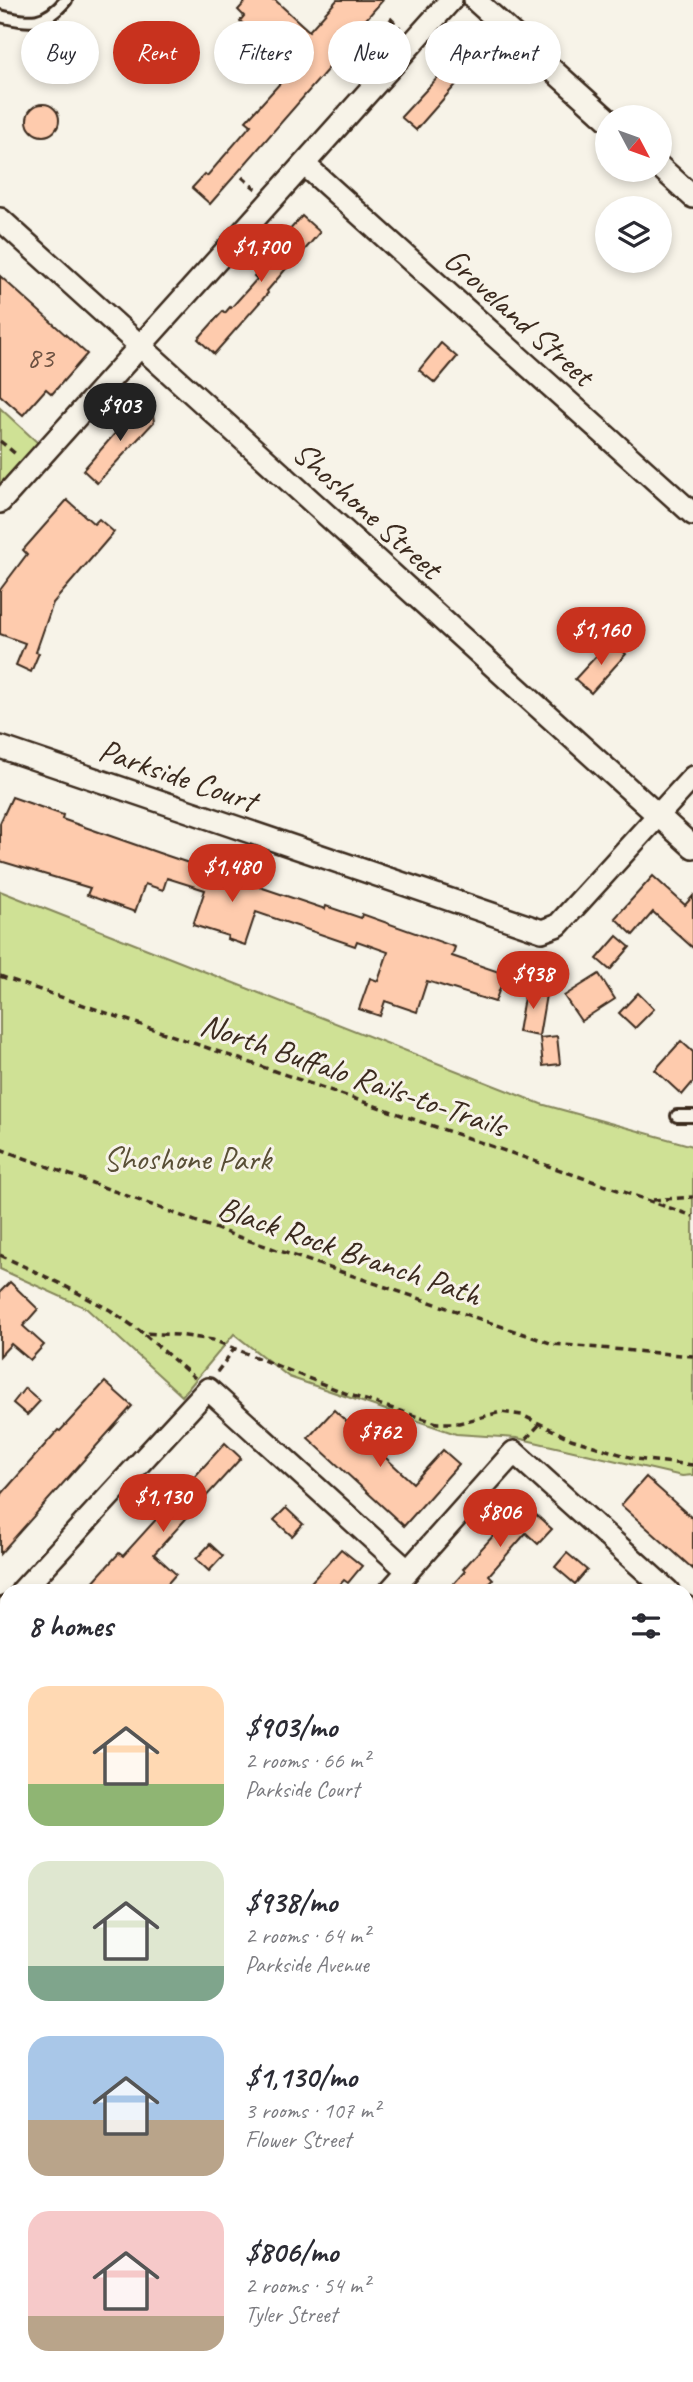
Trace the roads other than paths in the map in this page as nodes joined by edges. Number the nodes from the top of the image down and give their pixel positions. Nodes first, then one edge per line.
1 (66, 0) edge
2 (451, 0) edge
3 (475, 0) edge
4 (0, 16) edge
5 (595, 108) edge
6 (305, 165) junction
7 (672, 178) edge
8 (693, 197) edge
9 (0, 219) edge
10 (141, 346) junction
11 (0, 502) edge
12 (693, 514) edge
13 (0, 747) edge
14 (693, 777) edge
15 (658, 816) junction
16 (693, 847) edge
17 (677, 1116) dead end
18 (693, 1116) edge
19 (408, 1571) junction
20 (28, 1584) edge
21 (396, 1584) edge
22 (661, 1584) edge

1 - 4 lane
2 - 6 street
3 - 5 street
6 - 10 street
6 - 12 street, Groveland Street
7 - 8 street
9 - 10 street, Shoshone Street
10 - 11 street
10 - 15 street, Shoshone Street
13 - 15 street, Parkside Court
14 - 15 street
15 - 16 street, Shoshone Street
17 - 18 lane
19 - 20 street
19 - 21 street
19 - 22 street

